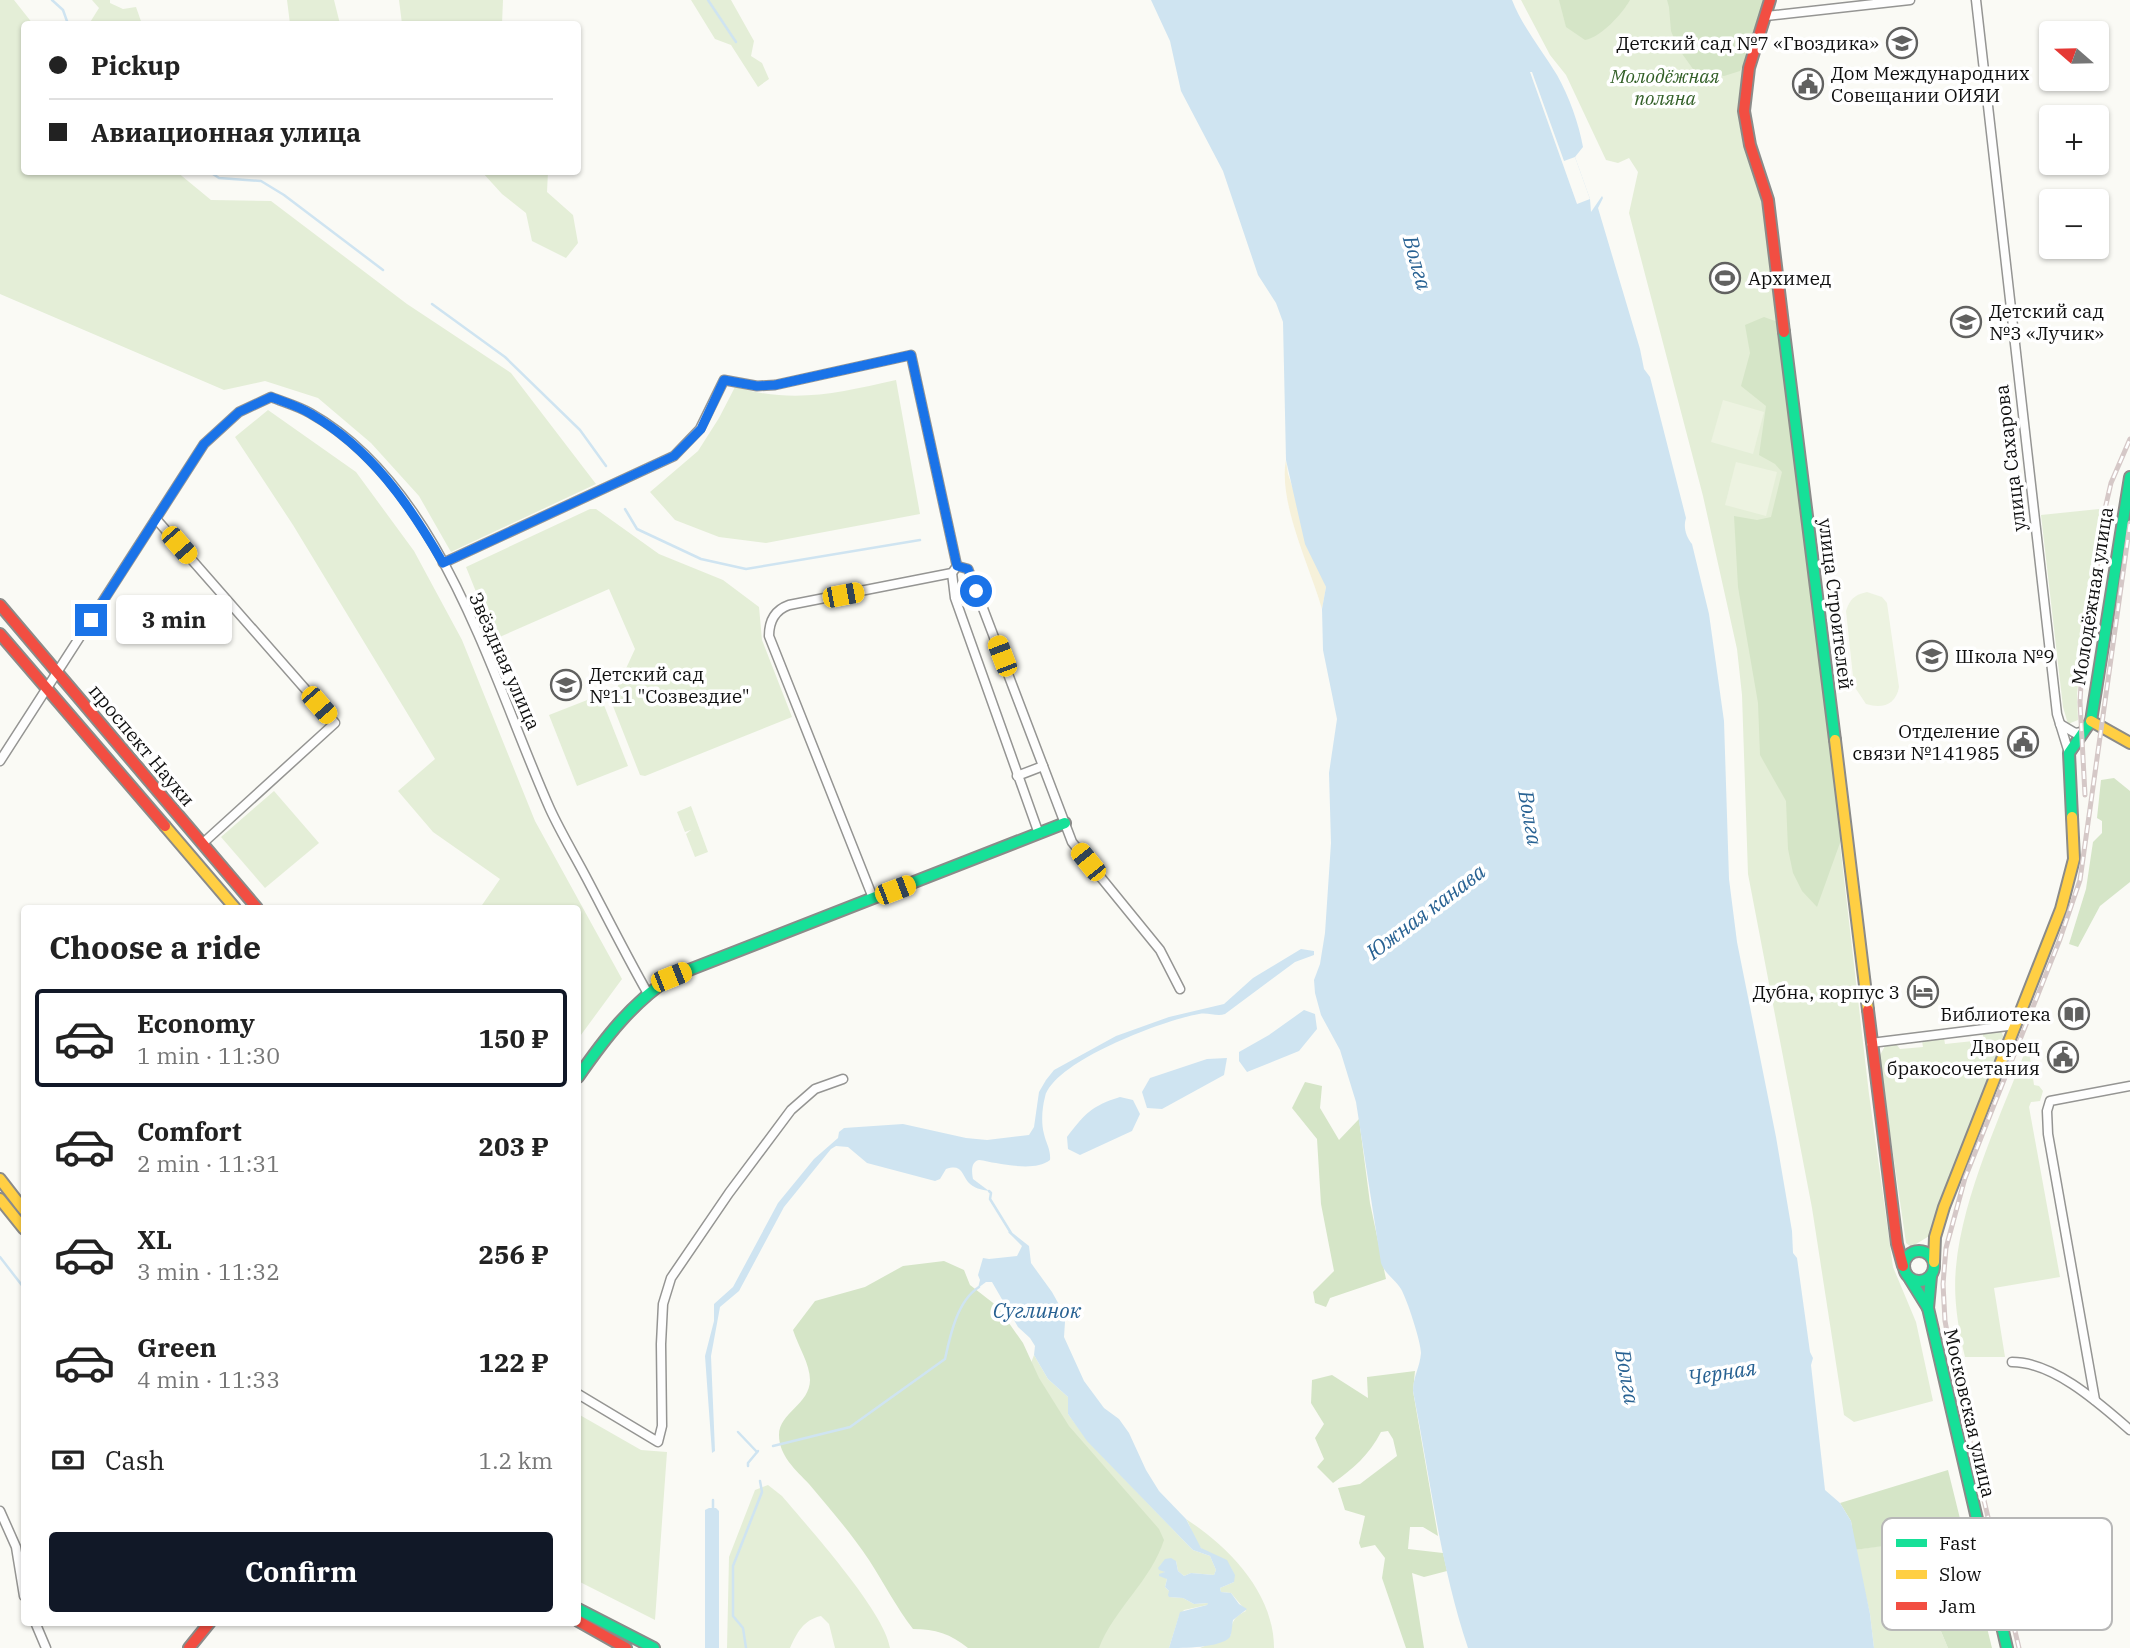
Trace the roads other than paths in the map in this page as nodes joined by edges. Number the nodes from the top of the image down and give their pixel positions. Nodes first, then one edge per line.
1 (1770, 0) edge
2 (1910, 0) edge
3 (1976, 0) edge
4 (1766, 16) junction
5 (2130, 477) edge
6 (156, 519) junction
7 (443, 563) junction
8 (954, 569) junction
9 (0, 605) edge
10 (0, 634) edge
11 (57, 672) junction
12 (47, 688) junction
13 (2091, 721) junction
14 (2060, 723) junction
15 (2082, 732) junction
16 (2130, 743) edge
17 (2069, 753) junction
18 (0, 761) edge
19 (1043, 766) junction
20 (1017, 776) junction
21 (1065, 823) junction
22 (1039, 834) junction
23 (202, 844) junction
24 (873, 898) junction
25 (232, 905) edge
26 (254, 905) edge
27 (1180, 989) dead end
28 (647, 992) junction
29 (2016, 1025) junction
30 (1871, 1043) junction
31 (581, 1073) edge
32 (843, 1079) dead end
33 (2130, 1086) edge
34 (0, 1179) edge
35 (0, 1199) edge
36 (21, 1206) edge
37 (21, 1225) edge
38 (1935, 1237) junction
39 (1897, 1244) junction
40 (1914, 1252) junction
41 (1934, 1262) junction
42 (1903, 1266) junction
43 (1931, 1276) junction
44 (1909, 1279) junction
45 (1928, 1308) junction
46 (2012, 1362) dead end
47 (581, 1396) edge
48 (2095, 1400) junction
49 (2130, 1430) edge
50 (0, 1511) edge
51 (1977, 1518) edge
52 (21, 1578) edge
53 (581, 1611) edge
54 (581, 1623) edge
55 (37, 1626) edge
56 (207, 1626) edge
57 (2003, 1630) edge
58 (46, 1648) edge
59 (189, 1648) edge
60 (626, 1648) edge
61 (654, 1648) edge
62 (2007, 1648) edge

1 - 4 street, улица Строителей
2 - 4 street
3 - 14 street, улица Сахарова
4 - 30 street, улица Строителей
5 - 13 street, Молодёжная улица
6 - 7 street, Звёздная улица
6 - 11 street
6 - 23 street
7 - 8 street
7 - 28 street, Звёздная улица
8 - 19 street
8 - 20 street
8 - 24 street
9 - 11 street, проспект Науки
10 - 12 street, проспект Науки
11 - 12 street
11 - 23 street, проспект Науки
12 - 18 street
12 - 25 street, проспект Науки
13 - 15 street
13 - 16 street
14 - 15 street
14 - 17 street, улица Сахарова
15 - 17 street
17 - 29 street, улица Сахарова
19 - 20 street
19 - 21 street
20 - 22 street
21 - 22 street
21 - 27 street
22 - 24 street
23 - 26 street, проспект Науки
24 - 28 street
28 - 31 street
29 - 30 street
29 - 38 street
30 - 39 street, улица Строителей
32 - 47 street
33 - 48 street
34 - 36 street
35 - 37 street
38 - 40 street
38 - 41 street
39 - 40 street
39 - 42 street, улица Строителей
40 - 41 street
40 - 42 street
41 - 43 street
42 - 44 street
43 - 44 street
43 - 45 street
44 - 45 street
45 - 51 street, Московская улица
46 - 48 street
48 - 49 street
50 - 52 street
53 - 61 street
54 - 60 street
55 - 58 street
56 - 59 street
57 - 62 street, Московская улица

